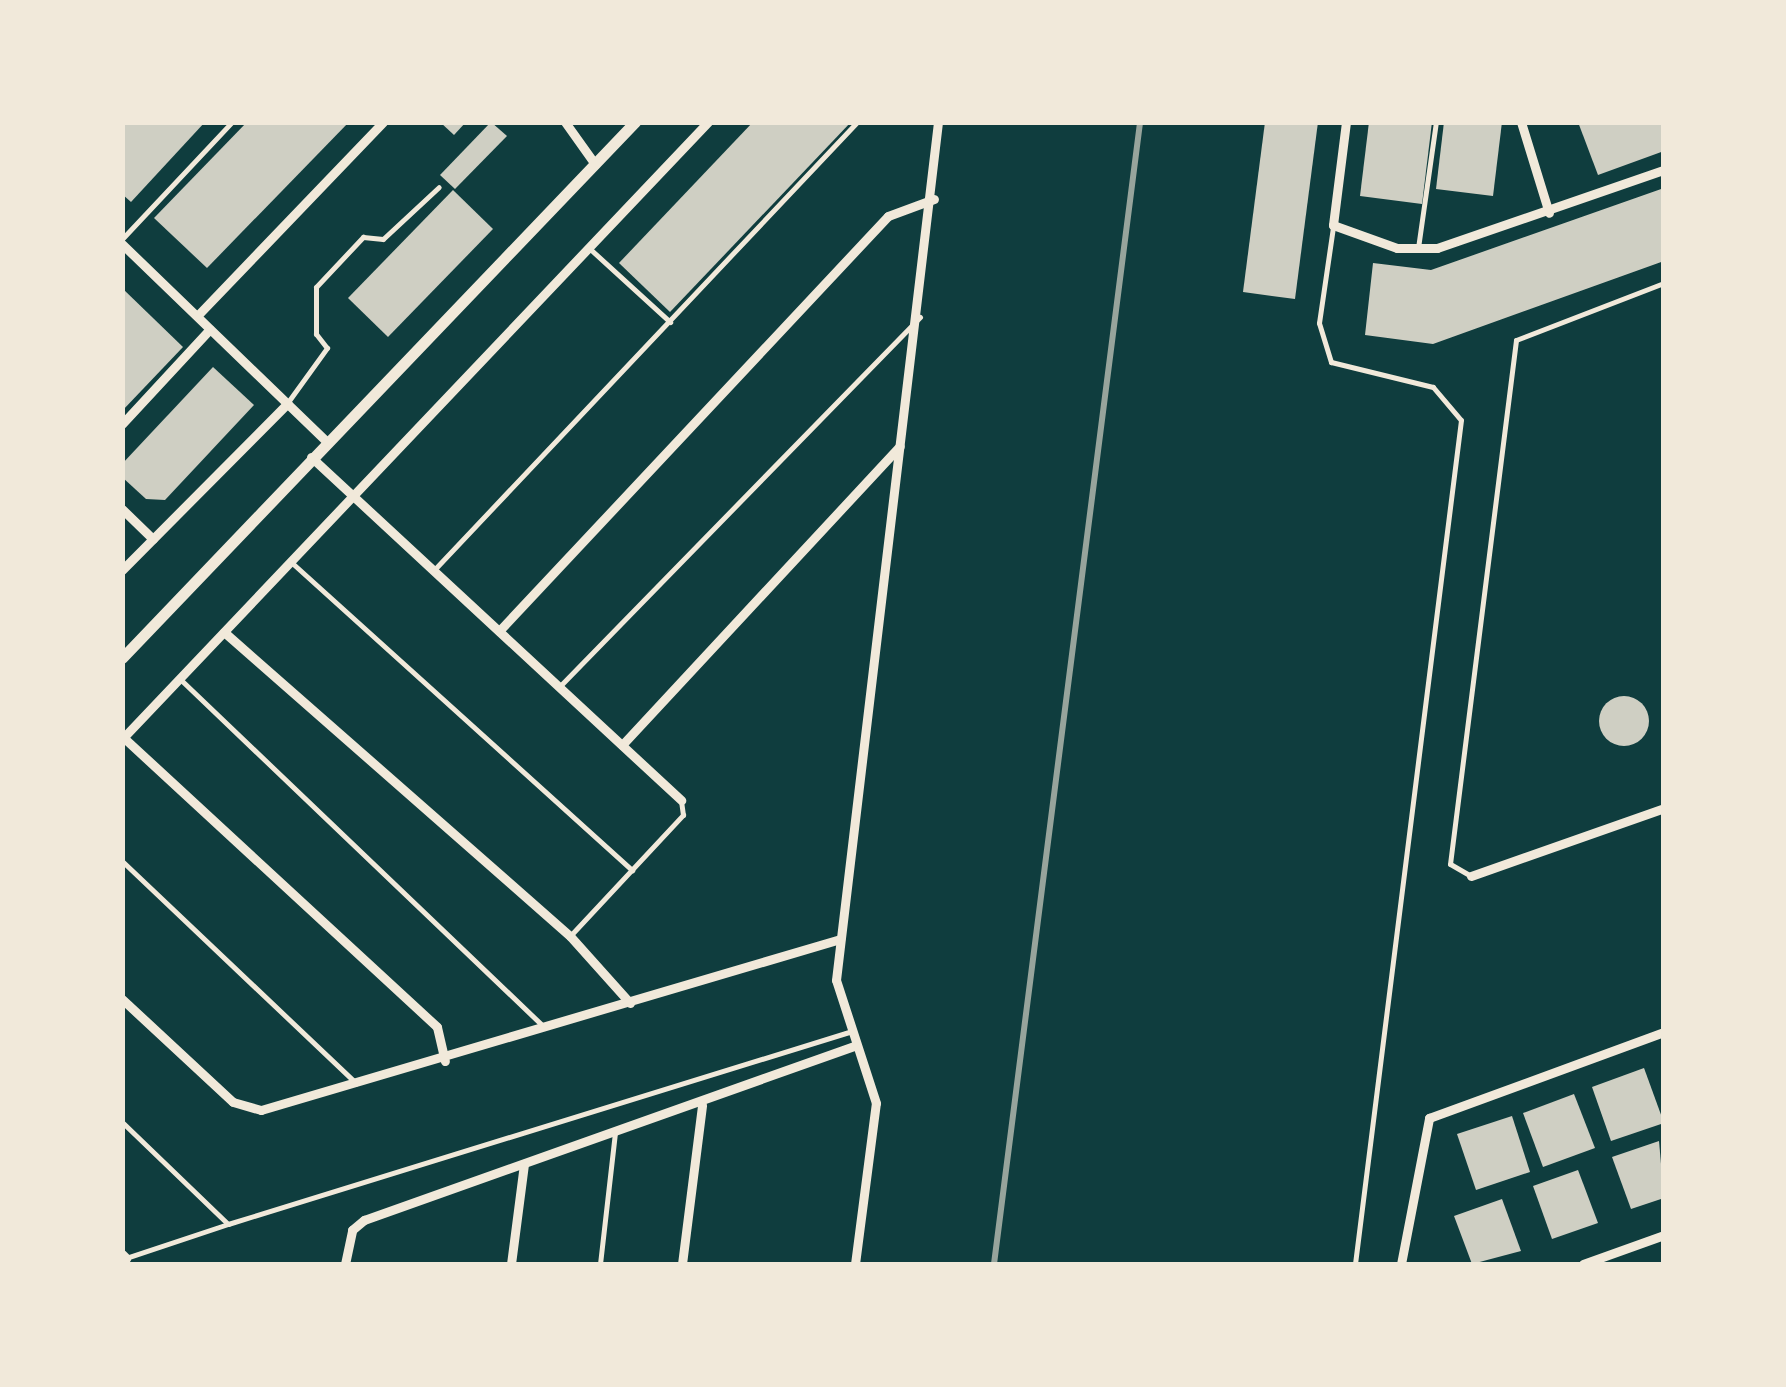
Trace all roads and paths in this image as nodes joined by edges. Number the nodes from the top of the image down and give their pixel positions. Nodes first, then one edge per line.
1 (232, 122) edge
2 (383, 122) edge
3 (564, 122) edge
4 (635, 122) edge
5 (708, 122) edge
6 (857, 122) edge
7 (938, 122) edge
8 (1346, 122) edge
9 (1436, 122) edge
10 (1521, 122) edge
11 (595, 164) junction
12 (1664, 170) edge
13 (439, 187) dead end
14 (934, 198) junction
15 (1549, 213) junction
16 (1333, 225) junction
17 (122, 242) edge
18 (588, 248) junction
19 (1418, 251) junction
20 (1664, 283) edge
21 (197, 316) junction
22 (920, 317) junction
23 (670, 322) junction
24 (210, 329) junction
25 (288, 404) junction
26 (122, 424) edge
27 (326, 440) junction
28 (902, 444) junction
29 (310, 457) junction
30 (353, 497) junction
31 (122, 509) edge
32 (153, 538) junction
33 (291, 562) junction
34 (122, 570) edge
35 (433, 570) junction
36 (499, 631) junction
37 (224, 632) junction
38 (122, 658) edge
39 (180, 679) junction
40 (559, 688) junction
41 (123, 739) edge
42 (622, 745) junction
43 (680, 800) joint
44 (1663, 809) edge
45 (122, 862) edge
46 (632, 870) junction
47 (1470, 876) joint
48 (570, 936) junction
49 (840, 939) junction
50 (122, 999) edge
51 (630, 1003) junction
52 (546, 1028) junction
53 (849, 1032) junction
54 (1664, 1032) edge
55 (854, 1046) junction
56 (445, 1061) junction
57 (358, 1084) junction
58 (702, 1105) junction
59 (122, 1122) edge
60 (615, 1133) junction
61 (524, 1164) junction
62 (228, 1224) junction
63 (1664, 1235) edge
64 (124, 1256) edge
65 (345, 1264) edge
66 (511, 1264) edge
67 (600, 1264) edge
68 (682, 1264) edge
69 (855, 1264) edge
70 (1356, 1264) edge
71 (1401, 1264) edge
72 (1583, 1264) edge

1 - 17 lane
2 - 21 street
3 - 11 street
4 - 11 street
5 - 18 street
6 - 23 lane
7 - 14 street
8 - 16 street
9 - 19 lane
10 - 15 street
11 - 27 street
12 - 15 street
13 - 25 lane
14 - 22 street
14 - 36 street
15 - 19 street
16 - 19 street
16 - 70 lane
17 - 21 street
18 - 23 lane
18 - 30 street
20 - 47 lane
21 - 24 street
22 - 28 street
22 - 40 lane
23 - 35 lane
24 - 25 street
24 - 26 street
25 - 27 street
25 - 32 street
27 - 29 street
28 - 42 street
28 - 49 street
29 - 30 street
29 - 38 street
30 - 33 street
30 - 35 street
31 - 32 street
32 - 34 street
33 - 37 street
33 - 46 lane
35 - 36 street
36 - 40 street
37 - 39 street
37 - 48 street
39 - 41 street
39 - 52 lane
40 - 42 street
41 - 56 street
42 - 43 street
43 - 46 lane
44 - 47 street
45 - 57 lane
46 - 48 lane
48 - 51 street
49 - 51 street
49 - 53 street
50 - 57 street
51 - 52 street
52 - 56 street
53 - 55 street
53 - 62 lane
54 - 71 street
55 - 58 street
55 - 69 street
56 - 57 street
58 - 60 street
58 - 68 street
59 - 62 lane
60 - 61 street
60 - 67 lane
61 - 65 street
61 - 66 street
62 - 64 lane
63 - 72 street

